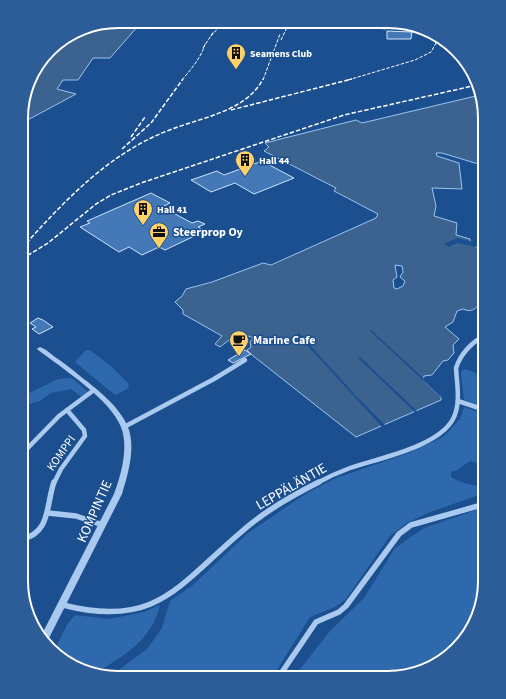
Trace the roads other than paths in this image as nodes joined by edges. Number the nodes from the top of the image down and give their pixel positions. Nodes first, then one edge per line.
1 (478, 340) edge
2 (40, 348) dead end
3 (245, 360) dead end
4 (94, 390) junction
5 (458, 401) junction
6 (478, 408) edge
7 (67, 410) junction
8 (124, 427) junction
9 (28, 448) edge
10 (478, 506) edge
11 (48, 514) junction
12 (104, 526) junction
13 (28, 538) edge
14 (62, 605) junction
15 (46, 635) edge
16 (283, 671) edge

1 - 5 street, LEPPÄLÄNTIE
2 - 4 street, KOMPINTIE
3 - 8 street
4 - 7 street, KOMPPI
4 - 8 street, KOMPINTIE
5 - 6 street
5 - 14 street, LEPPÄLÄNTIE
7 - 9 street, KOMPPI
7 - 11 street, KOMPPI
8 - 12 street, KOMPINTIE
10 - 16 street
11 - 12 street
11 - 13 street, KOMPPI
12 - 14 street, KOMPINTIE
14 - 15 street, KOMPINTIE

